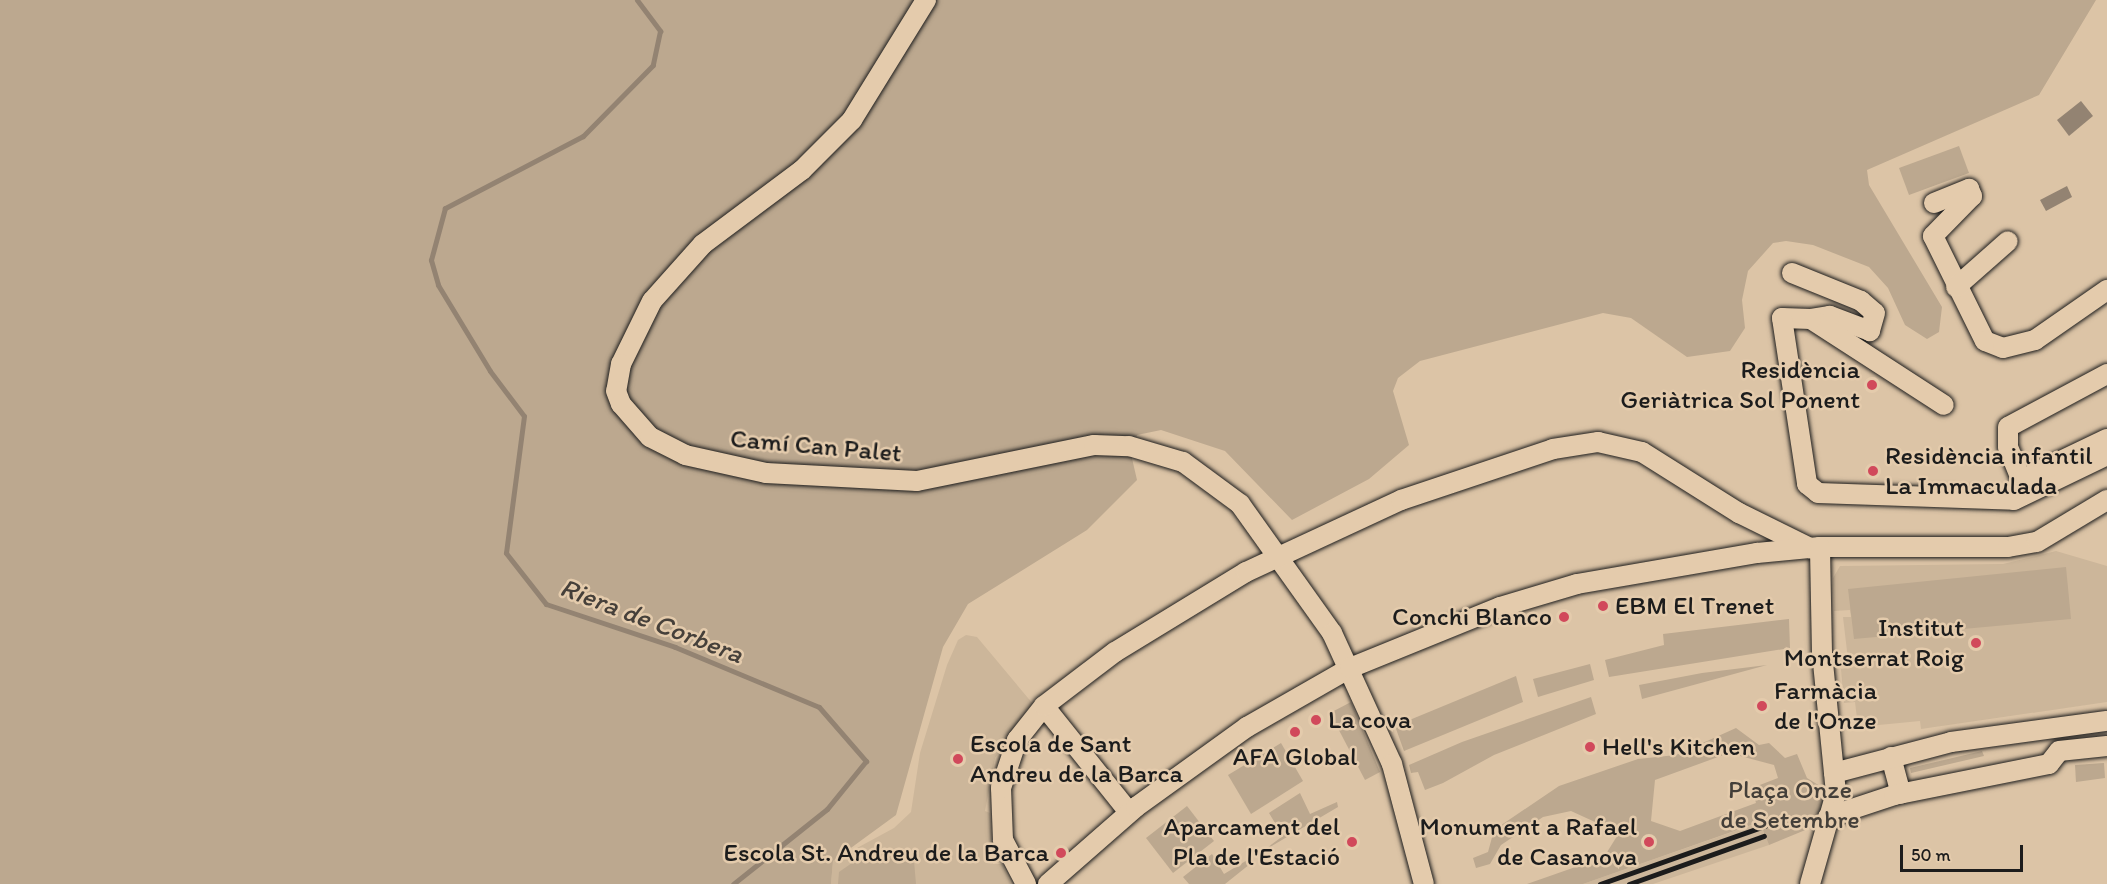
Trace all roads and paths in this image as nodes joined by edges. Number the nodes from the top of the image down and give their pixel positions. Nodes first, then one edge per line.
1 (926, 0) edge
2 (1934, 203) dead end
3 (2008, 241) dead end
4 (1792, 273) dead end
5 (1956, 287) junction
6 (2107, 290) edge
7 (1811, 319) junction
8 (2107, 374) edge
9 (1944, 405) dead end
10 (2107, 439) edge
11 (2107, 456) edge
12 (2107, 500) edge
13 (1750, 519) junction
14 (1816, 548) junction
15 (1757, 553) junction
16 (1280, 556) junction
17 (1350, 668) junction
18 (1044, 706) junction
19 (2107, 721) edge
20 (2107, 746) edge
21 (1891, 757) junction
22 (1834, 773) junction
23 (1901, 794) junction
24 (1129, 812) junction
25 (1828, 817) junction
26 (1026, 884) edge
27 (1048, 884) edge
28 (1424, 884) edge
29 (1810, 884) edge

1 - 16 street, Camí Can Palet
2 - 5 street
3 - 5 street
4 - 7 street
5 - 6 street
7 - 9 street
7 - 11 street
8 - 10 street
12 - 14 street
13 - 14 street
13 - 15 street
13 - 16 street
14 - 15 street
14 - 22 street
15 - 17 street
16 - 17 street
16 - 18 street
17 - 24 street
17 - 28 street
18 - 24 street
18 - 26 street
19 - 21 street
20 - 23 street
21 - 22 street
21 - 23 street
22 - 25 street
23 - 25 street
24 - 27 street
25 - 29 street

